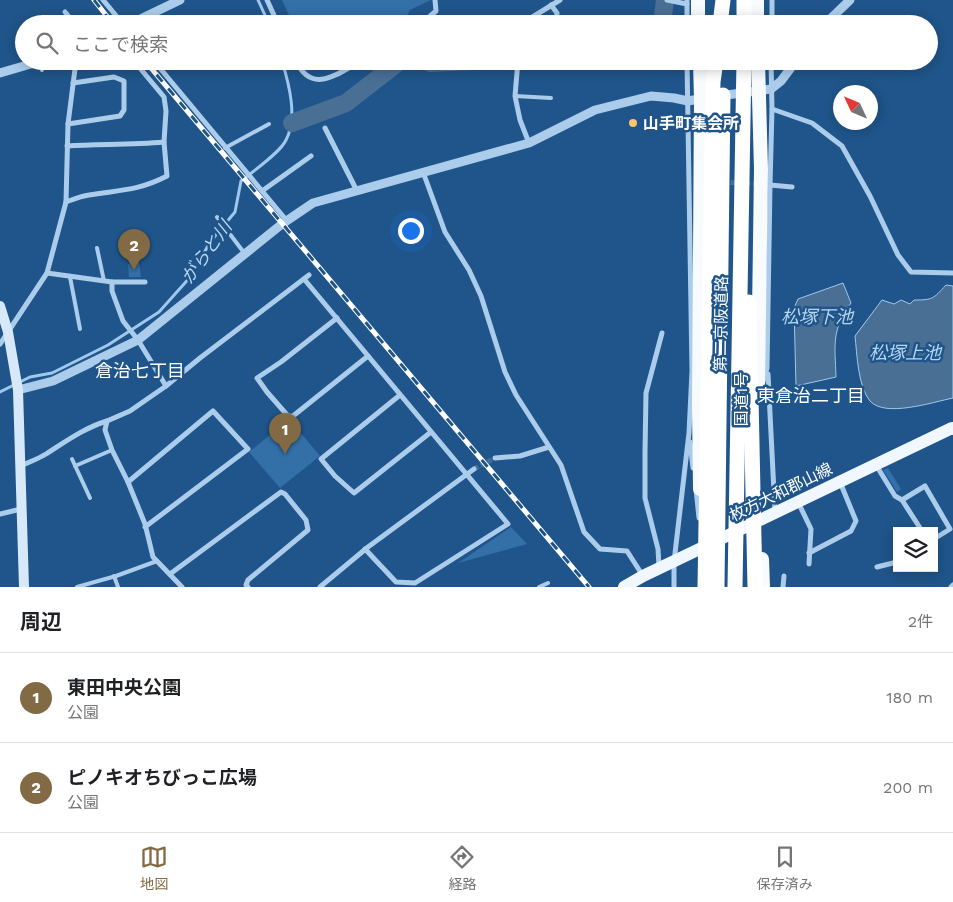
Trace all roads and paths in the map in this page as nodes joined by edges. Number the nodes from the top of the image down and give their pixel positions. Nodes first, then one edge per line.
1 (103, 0) edge
2 (180, 0) edge
3 (267, 0) edge
4 (435, 0) edge
5 (560, 0) edge
6 (667, 0) edge
7 (723, 0) edge
8 (744, 0) edge
9 (757, 0) edge
10 (772, 0) edge
11 (850, 0) edge
12 (691, 1) edge
13 (552, 5) junction
14 (65, 12) dead end
15 (68, 15) edge
16 (116, 15) edge
17 (149, 15) edge
18 (274, 15) edge
19 (431, 15) edge
20 (536, 15) edge
21 (557, 15) edge
22 (689, 15) edge
23 (695, 15) edge
24 (722, 15) edge
25 (744, 15) edge
26 (757, 15) edge
27 (772, 15) edge
28 (834, 15) edge
29 (15, 70) edge
30 (75, 70) edge
31 (142, 70) edge
32 (161, 70) edge
33 (300, 70) edge
34 (344, 70) edge
35 (517, 70) edge
36 (689, 70) edge
37 (699, 70) edge
38 (715, 70) edge
39 (723, 70) edge
40 (744, 70) edge
41 (758, 70) edge
42 (771, 70) edge
43 (789, 70) edge
44 (0, 73) edge
45 (73, 84) junction
46 (744, 86) junction
47 (771, 89) junction
48 (515, 96) junction
49 (551, 98) dead end
50 (694, 100) junction
51 (772, 109) junction
52 (68, 124) junction
53 (269, 124) dead end
54 (325, 128) dead end
55 (164, 142) junction
56 (529, 143) junction
57 (67, 146) junction
58 (225, 148) junction
59 (311, 156) dead end
60 (423, 172) junction
61 (770, 185) junction
62 (792, 187) dead end
63 (262, 191) junction
64 (357, 191) junction
65 (66, 202) junction
66 (217, 217) dead end
67 (288, 221) junction
68 (97, 248) dead end
69 (245, 254) junction
70 (47, 273) junction
71 (953, 273) edge
72 (310, 274) dead end
73 (70, 277) junction
74 (304, 279) junction
75 (104, 281) junction
76 (112, 282) junction
77 (145, 282) dead end
78 (0, 306) edge
79 (337, 318) junction
80 (80, 329) dead end
81 (8, 332) junction
82 (662, 334) dead end
83 (138, 340) junction
84 (0, 344) edge
85 (368, 356) junction
86 (767, 368) junction
87 (166, 386) junction
88 (18, 389) junction
89 (400, 395) junction
90 (757, 402) junction
91 (107, 420) junction
92 (953, 428) edge
93 (431, 432) junction
94 (689, 433) junction
95 (549, 447) junction
96 (112, 450) junction
97 (495, 458) tunnel mouth
98 (72, 459) dead end
99 (876, 464) junction
100 (21, 466) junction
101 (76, 466) junction
102 (474, 469) tunnel mouth
103 (467, 475) junction
104 (128, 482) junction
105 (840, 482) junction
106 (90, 498) dead end
107 (902, 500) junction
108 (798, 502) junction
109 (22, 509) junction
110 (775, 513) junction
111 (0, 514) edge
112 (700, 523) junction
113 (753, 524) junction
114 (145, 527) junction
115 (919, 527) edge
116 (938, 536) edge
117 (365, 550) junction
118 (809, 553) junction
119 (157, 561) junction
120 (674, 562) junction
121 (893, 563) edge
122 (808, 564) dead end
123 (876, 567) dead end
124 (659, 569) junction
125 (170, 574) junction
126 (114, 576) junction
127 (643, 576) junction
128 (784, 576) dead end
129 (548, 583) dead end
130 (86, 586) edge
131 (24, 587) edge
132 (77, 587) edge
133 (118, 587) edge
134 (182, 587) edge
135 (248, 587) edge
136 (320, 587) edge
137 (539, 587) edge
138 (624, 587) edge
139 (674, 587) edge
140 (698, 587) edge
141 (705, 587) edge
142 (716, 587) edge
143 (735, 587) edge
144 (753, 587) edge
145 (763, 587) edge
146 (784, 587) edge

1 - 16 street
2 - 17 street
3 - 18 street
4 - 19 street
5 - 13 street
6 - 12 street
7 - 24 highway
8 - 25 highway
9 - 26 highway
10 - 27 street
11 - 28 street
12 - 22 street
12 - 23 highway
13 - 20 street
13 - 21 street
14 - 15 street
29 - 44 street
30 - 45 street
31 - 55 street
32 - 58 street
33 - 34 street
35 - 48 street
36 - 50 street
37 - 50 highway
38 - 141 highway, bridge
39 - 142 highway, 第二京阪道路, bridge
40 - 46 highway, 第二京阪道路, bridge
41 - 90 highway, 国道1号, bridge
42 - 47 street
43 - 47 street
45 - 52 street
45 - 52 street
46 - 143 highway, 第二京阪道路, bridge
46 - 144 highway, bridge
47 - 50 street
47 - 51 street
48 - 49 lane
48 - 56 street
50 - 56 street
50 - 94 street
50 - 112 highway, bridge
51 - 61 street
51 - 71 street
52 - 57 street
53 - 58 lane
54 - 64 street
55 - 57 street
55 - 65 street
56 - 60 street
57 - 65 street
58 - 63 street
59 - 63 street
60 - 64 street
60 - 95 street
61 - 62 street
61 - 86 street
63 - 67 street
64 - 67 street
65 - 70 street
66 - 69 lane
67 - 69 street
68 - 75 lane
69 - 83 street
70 - 73 street
70 - 81 street
72 - 74 street
73 - 75 street
73 - 80 lane
74 - 79 street
74 - 87 street
75 - 76 street
76 - 77 street
76 - 83 street
78 - 81 main road
79 - 85 street
79 - 85 street
81 - 84 street
81 - 88 main road
82 - 124 street
83 - 87 street
83 - 88 street
85 - 89 street
86 - 90 street
86 - 110 street
87 - 91 street
88 - 100 main road
89 - 93 street
89 - 93 street
90 - 145 highway, 国道1号, bridge
91 - 96 street
91 - 100 street
92 - 99 main road, 枚方大和郡山線
93 - 103 street
94 - 112 street
94 - 120 street
95 - 97 street
95 - 127 street
96 - 101 lane
96 - 104 street
98 - 101 lane
99 - 105 main road, 枚方大和郡山線
99 - 107 street
100 - 109 main road
101 - 106 lane
102 - 103 street
103 - 117 street
103 - 117 street
104 - 114 street
104 - 114 street
105 - 108 main road, 枚方大和郡山線
105 - 118 street
107 - 115 street
107 - 116 street
108 - 110 main road, 枚方大和郡山線
108 - 118 street
109 - 111 street
109 - 131 main road
110 - 113 main road, 枚方大和郡山線
112 - 140 highway
113 - 120 main road, 枚方大和郡山線
113 - 144 street
114 - 119 street
117 - 136 street
118 - 122 street
119 - 125 street
119 - 126 lane
120 - 124 main road, 枚方大和郡山線
120 - 139 street
121 - 123 street
124 - 127 main road, 枚方大和郡山線
125 - 134 street
125 - 135 street
126 - 130 lane
126 - 133 lane
127 - 138 main road, 枚方大和郡山線
128 - 146 street
129 - 137 lane
130 - 132 lane

